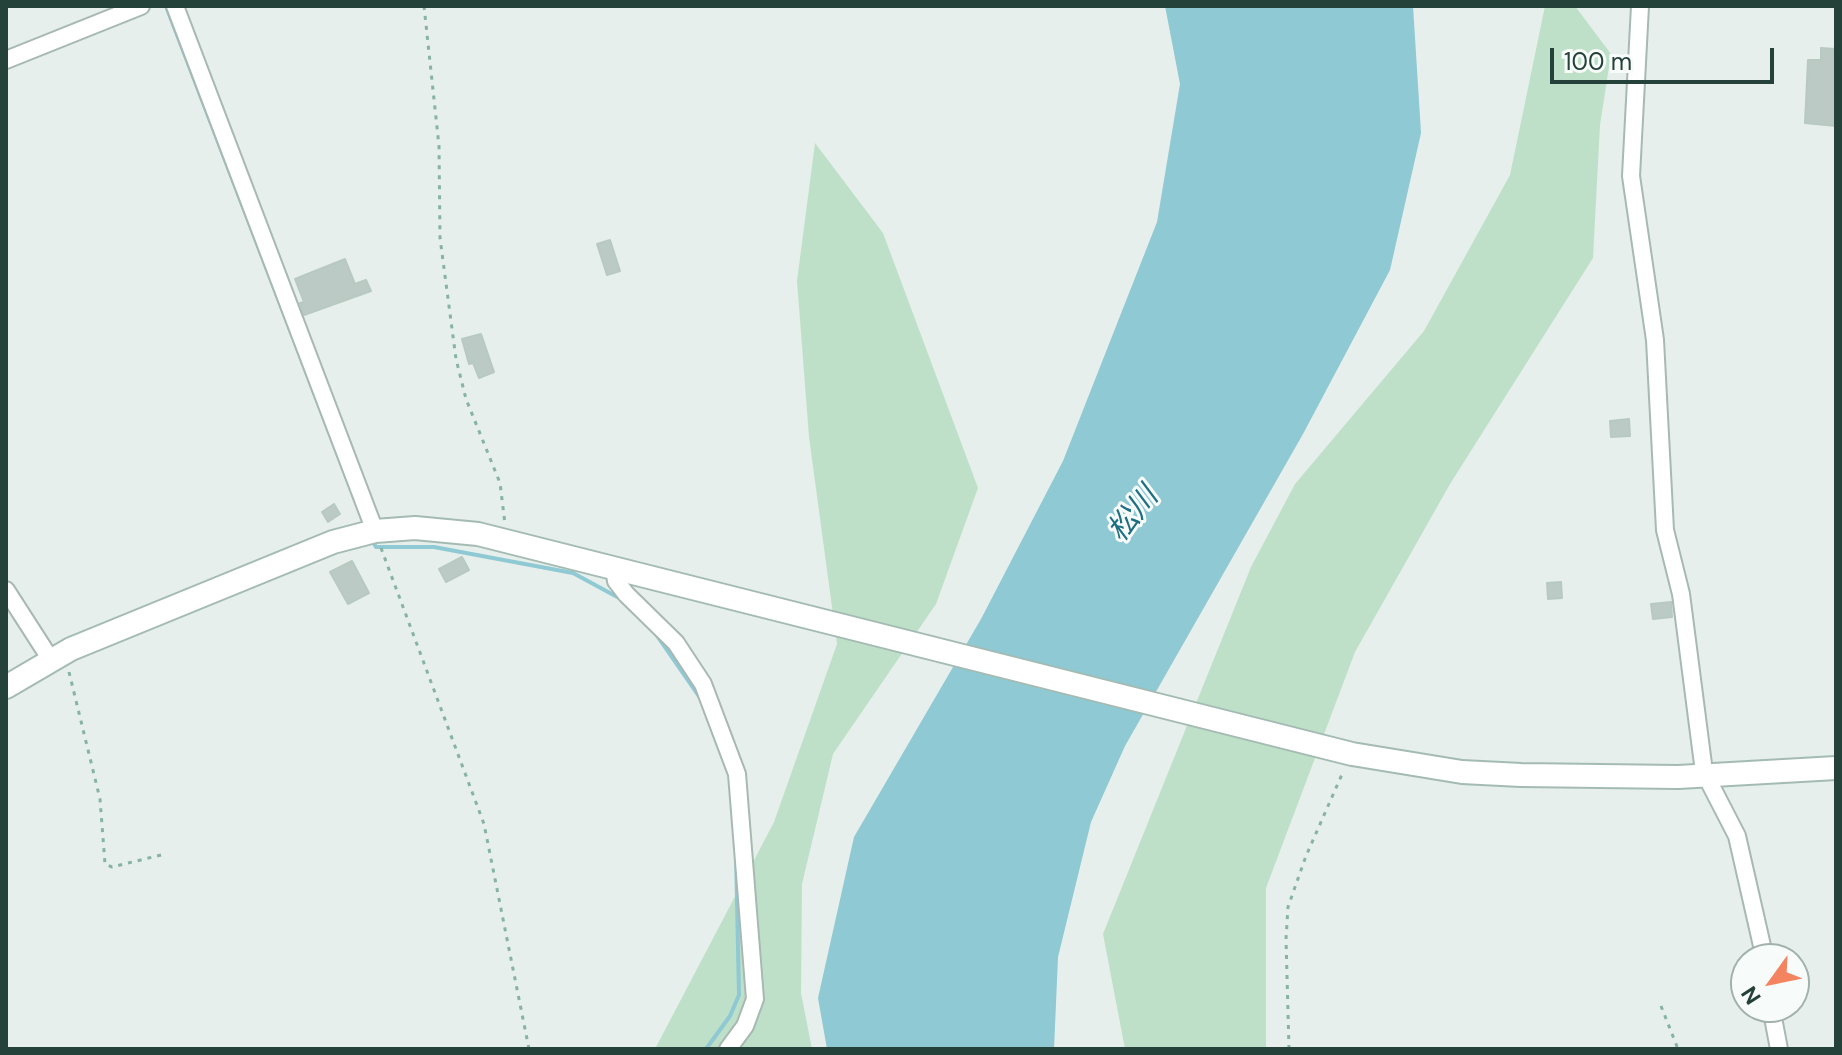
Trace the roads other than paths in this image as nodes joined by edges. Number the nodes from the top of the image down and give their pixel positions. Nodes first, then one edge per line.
1 (141, 6) edge
2 (175, 6) edge
3 (1640, 6) edge
4 (6, 60) edge
5 (375, 531) junction
6 (614, 568) junction
7 (6, 590) edge
8 (57, 657) junction
9 (6, 687) edge
10 (1836, 768) edge
11 (1706, 775) junction
12 (1761, 943) edge
13 (1774, 1023) edge
14 (728, 1049) edge
15 (1779, 1049) edge

1 - 4 street
2 - 5 street
3 - 11 street
5 - 6 street
5 - 8 street
6 - 11 street
6 - 14 street
7 - 8 street
8 - 9 street
10 - 11 street
11 - 12 street
13 - 15 street

